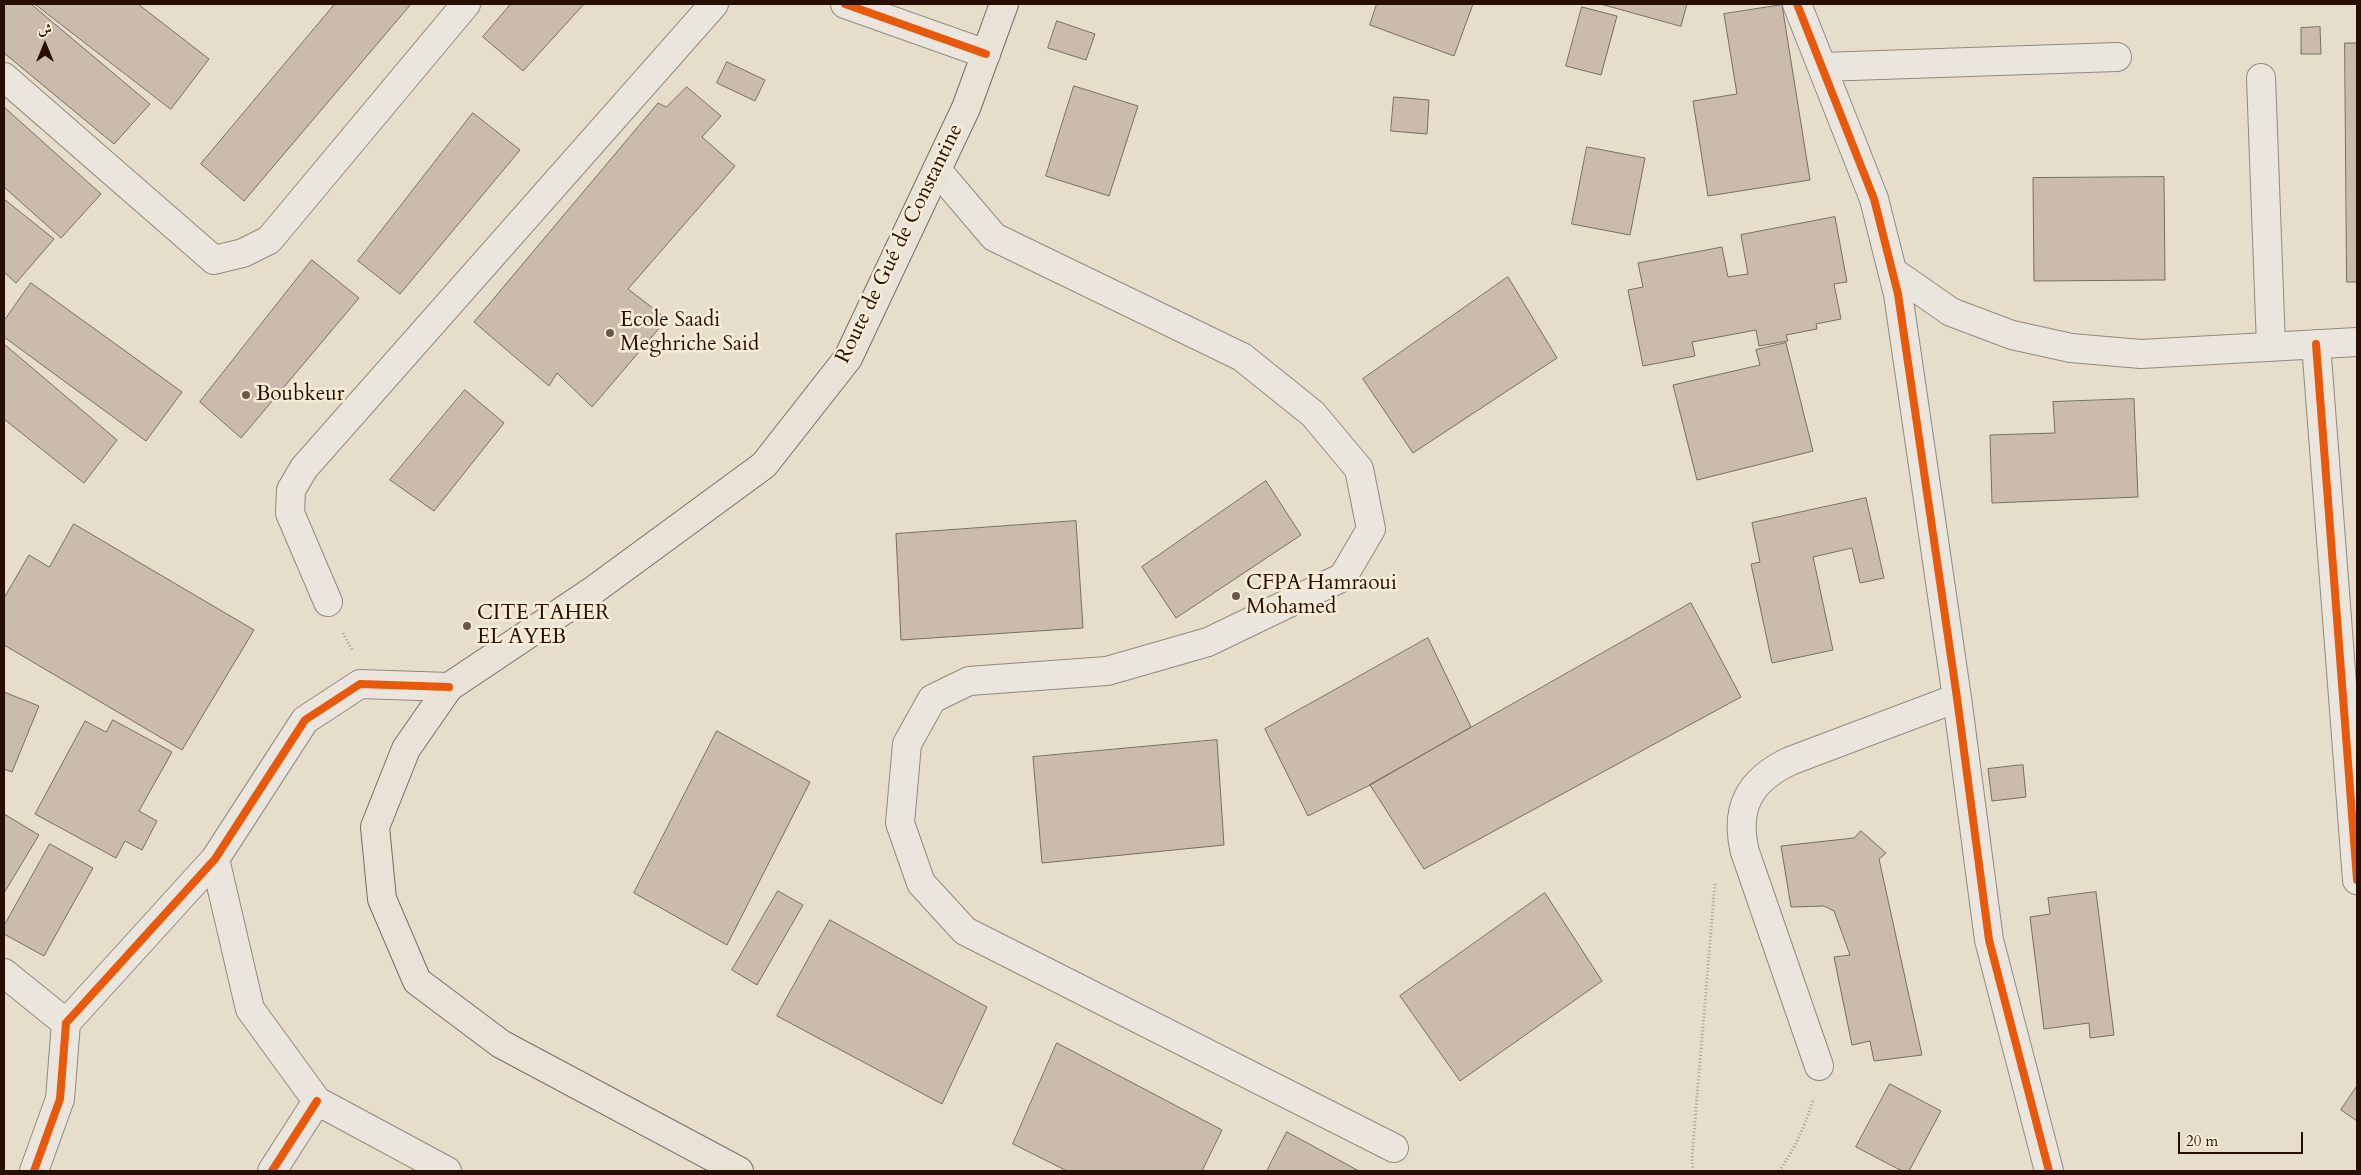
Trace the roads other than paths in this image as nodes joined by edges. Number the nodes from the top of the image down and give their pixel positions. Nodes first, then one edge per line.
1 (714, 4) edge
2 (845, 4) edge
3 (1004, 4) edge
4 (1797, 4) edge
5 (452, 9) edge
6 (986, 54) junction
7 (2117, 57) dead end
8 (1822, 67) junction
9 (4, 77) edge
10 (2261, 78) dead end
11 (936, 170) junction
12 (1892, 271) junction
13 (2357, 342) edge
14 (2316, 344) junction
15 (2272, 346) junction
16 (328, 602) road end
17 (449, 687) junction
18 (1957, 698) junction
19 (215, 859) junction
20 (2357, 880) edge
21 (4, 973) edge
22 (66, 1023) junction
23 (1819, 1066) road end
24 (317, 1101) junction
25 (1394, 1148) dead end
26 (34, 1171) edge
27 (272, 1171) edge
28 (447, 1171) edge
29 (739, 1171) edge
30 (2049, 1171) edge

1 - 16 street
2 - 6 street
3 - 6 main road, Route de Gué de Constantine
4 - 8 street
5 - 9 street
6 - 11 main road, Route de Gué de Constantine
7 - 8 street
8 - 12 street
10 - 15 street
11 - 17 main road, Route de Gué de Constantine
11 - 25 street
12 - 15 street
12 - 18 street
13 - 14 street
14 - 15 street
14 - 20 street
17 - 19 street
17 - 29 main road, Route de Gué de Constantine
18 - 23 street
18 - 30 street
19 - 22 street
19 - 24 street
21 - 22 street
22 - 26 street
24 - 27 street
24 - 28 street

